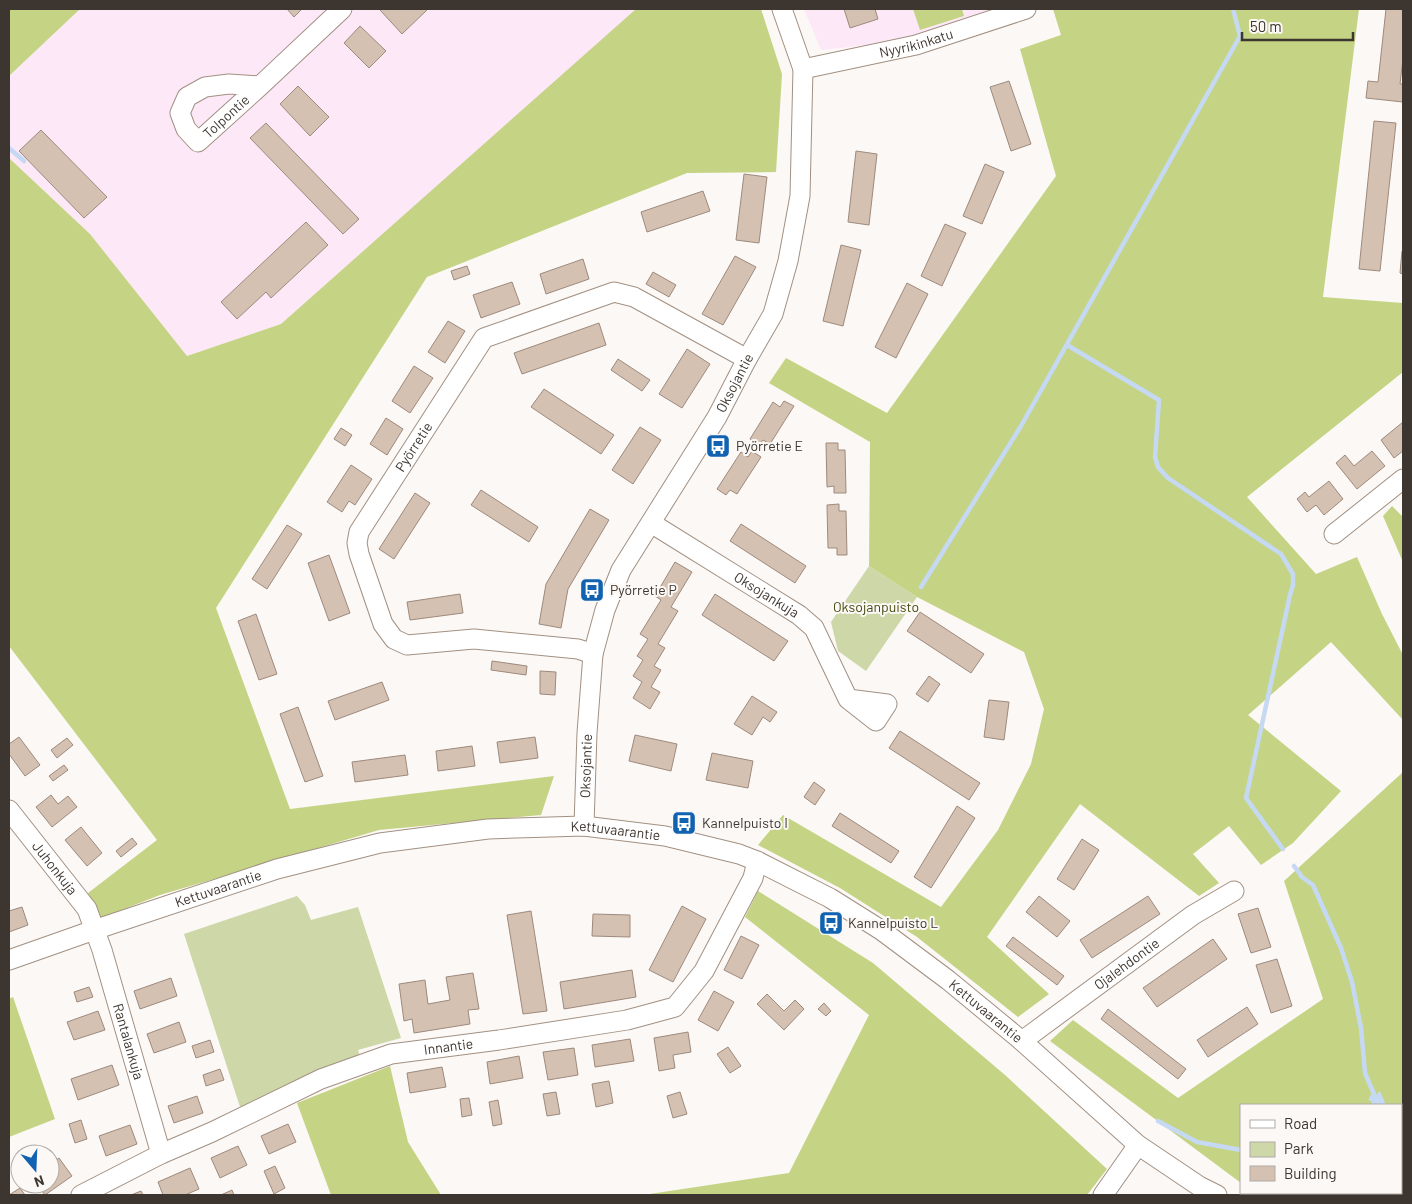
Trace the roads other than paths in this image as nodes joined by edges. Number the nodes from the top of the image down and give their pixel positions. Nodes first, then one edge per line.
1 (342, 9) edge
2 (782, 9) edge
3 (1026, 9) edge
4 (803, 68) junction
5 (260, 86) dead end
6 (747, 359) junction
7 (1403, 479) edge
8 (651, 523) junction
9 (1334, 534) dead end
10 (593, 654) junction
11 (848, 699) dead end
12 (9, 810) edge
13 (584, 826) junction
14 (757, 861) junction
15 (1234, 891) dead end
16 (94, 930) junction
17 (9, 960) edge
18 (1022, 1041) junction
19 (1138, 1145) junction
20 (161, 1154) junction
21 (81, 1195) edge
22 (1103, 1195) edge
23 (1217, 1195) edge

1 - 5 street, Tolpontie
2 - 4 street, Oksojantie
3 - 4 street, Nyyrikinkatu
4 - 6 street, Oksojantie
6 - 8 street, Oksojantie
6 - 10 street, Pyörretie
7 - 9 street
8 - 10 street, Oksojantie
8 - 11 street, Oksojankuja
10 - 13 street, Oksojantie
12 - 16 street, Juhonkuja
13 - 14 street, Kettuvaarantie
13 - 16 street, Kettuvaarantie
14 - 18 street, Kettuvaarantie
14 - 20 street, Innantie
15 - 18 street, Ojalehdontie
16 - 17 street, Kettuvaarantie
16 - 20 street, Rantalankuja
18 - 19 street, Kettuvaarantie
19 - 22 street
19 - 23 street, Kettuvaarantie
20 - 21 street, Innantie

